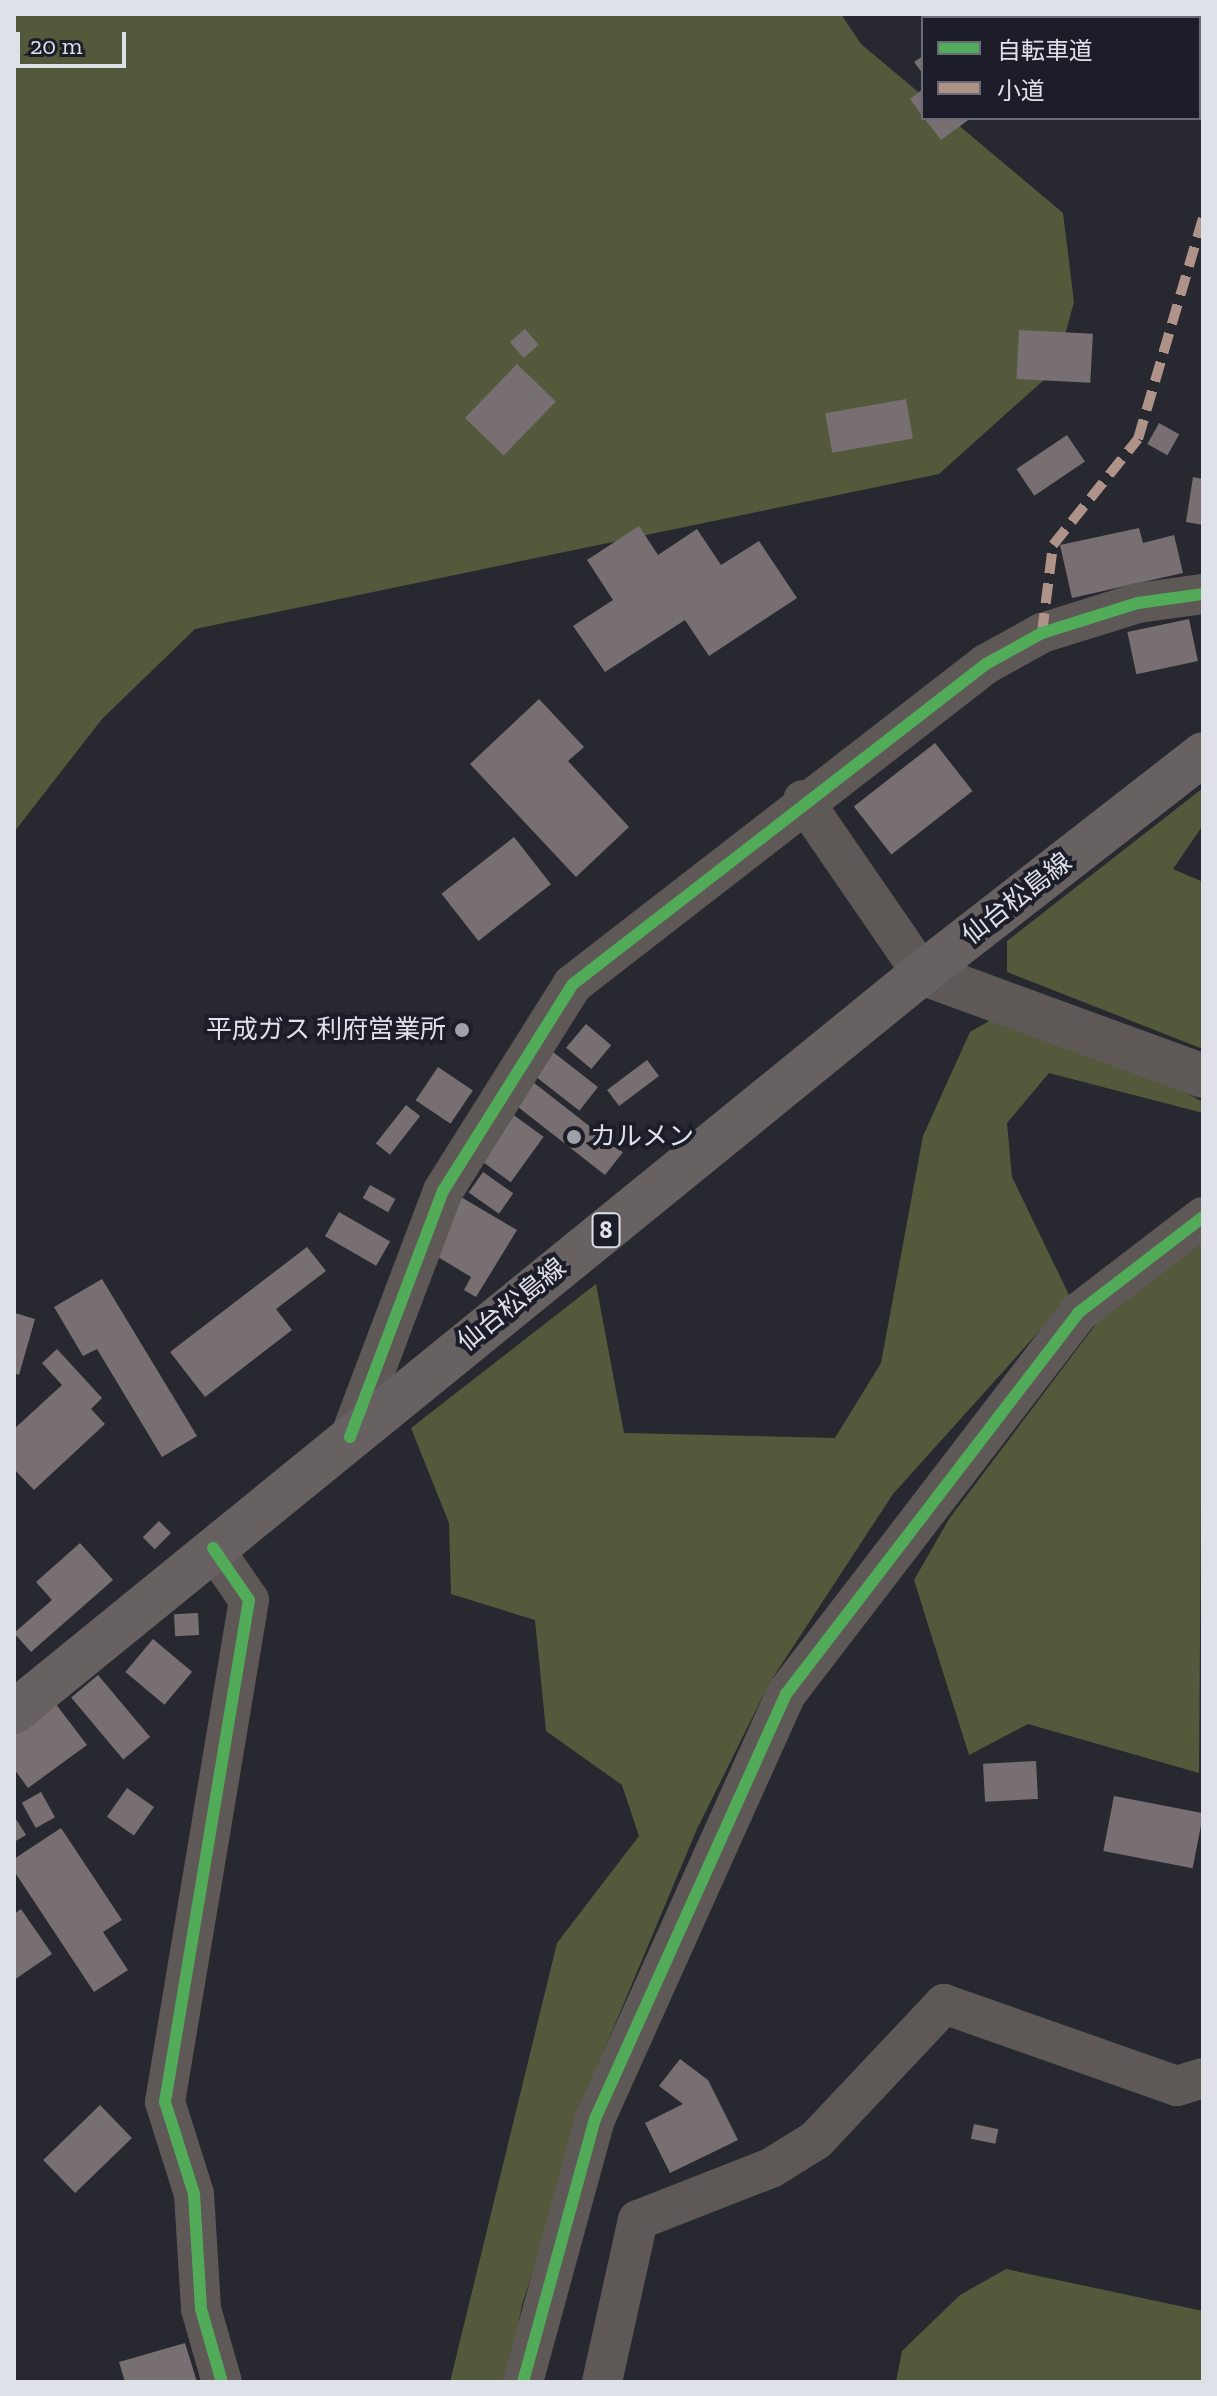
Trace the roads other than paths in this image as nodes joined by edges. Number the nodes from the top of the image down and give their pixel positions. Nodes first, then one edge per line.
1 (1203, 594) edge
2 (1203, 754) edge
3 (803, 800) junction
4 (922, 973) junction
5 (1203, 1076) edge
6 (1203, 1217) edge
7 (350, 1437) junction
8 (213, 1548) junction
9 (14, 1712) edge
10 (1203, 2078) edge
11 (222, 2382) edge
12 (523, 2382) edge
13 (602, 2382) edge

1 - 3 street
2 - 4 main road, 仙台松島線 / 8
3 - 4 street
3 - 7 street
4 - 5 street
4 - 7 main road, 仙台松島線 / 8
6 - 12 street
7 - 8 main road, 仙台松島線 / 8
8 - 9 main road, 仙台松島線 / 8
8 - 11 street
10 - 13 street

